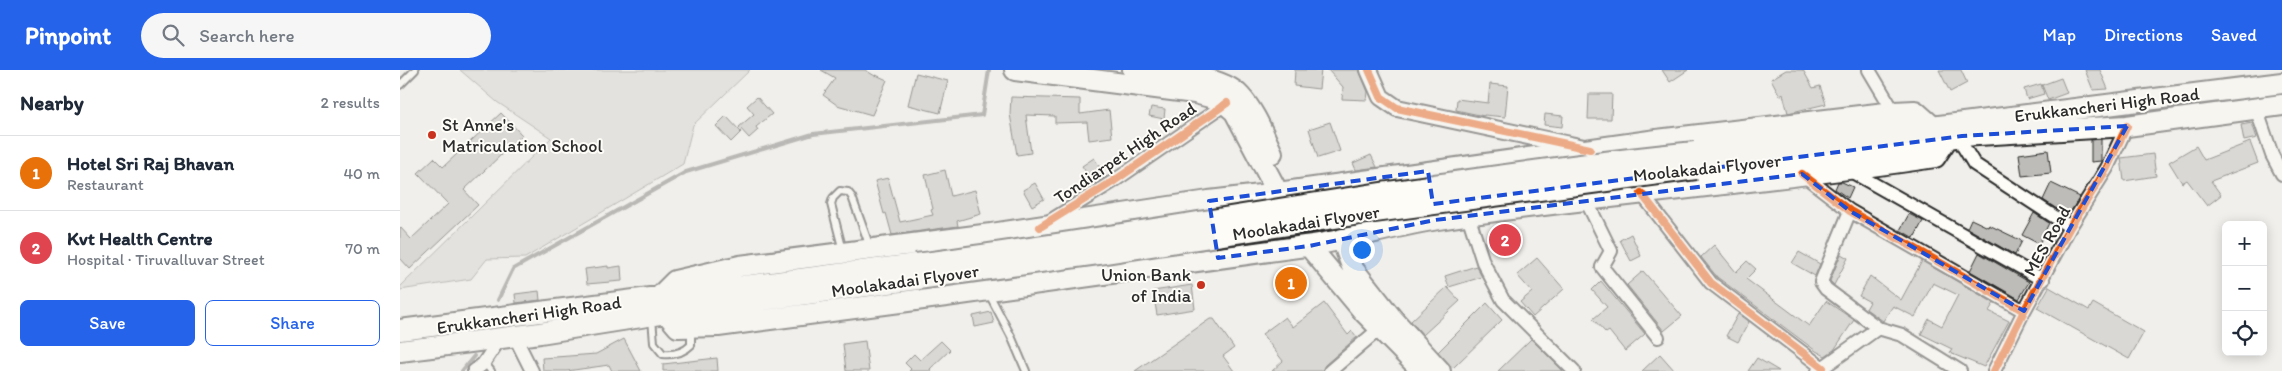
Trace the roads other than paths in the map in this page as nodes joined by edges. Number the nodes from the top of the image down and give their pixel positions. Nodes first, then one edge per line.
1 (415, 70) edge
2 (1015, 70) edge
3 (1133, 70) edge
4 (1370, 70) edge
5 (1868, 70) edge
6 (1196, 74) edge
7 (2282, 83) edge
8 (400, 85) edge
9 (1227, 103) junction
10 (2282, 105) edge
11 (2256, 108) junction
12 (1894, 112) junction
13 (2127, 126) junction
14 (1947, 134) junction
15 (1590, 149) junction
16 (1849, 170) junction
17 (1428, 171) junction
18 (1802, 174) junction
19 (2282, 174) edge
20 (1284, 192) junction
21 (1641, 193) junction
22 (1586, 200) junction
23 (1209, 201) junction
24 (1850, 212) junction
25 (1468, 216) junction
26 (1435, 220) junction
27 (1040, 227) junction
28 (2070, 227) junction
29 (1342, 239) junction
30 (1309, 246) junction
31 (871, 249) junction
32 (844, 253) junction
33 (1218, 258) junction
34 (2043, 280) junction
35 (987, 291) junction
36 (659, 309) junction
37 (2024, 311) junction
38 (1385, 323) junction
39 (690, 326) junction
40 (1878, 328) junction
41 (400, 330) edge
42 (503, 332) junction
43 (428, 337) junction
44 (1658, 337) dead end
45 (400, 350) edge
46 (487, 366) edge
47 (1820, 369) edge
48 (474, 371) edge
49 (532, 371) edge
50 (1026, 371) edge
51 (1330, 371) edge
52 (1422, 371) edge
53 (1440, 371) edge
54 (1574, 371) edge
55 (1960, 371) edge
56 (1994, 371) edge

1 - 8 lane
2 - 9 main road
3 - 6 main road
4 - 15 street
5 - 12 street
6 - 20 main road
7 - 14 main road, Erukkancheri High Road
9 - 20 main road
9 - 27 street, Tondiarpet High Road
10 - 11 main road
11 - 13 main road
11 - 19 street
12 - 14 main road
12 - 15 main road
13 - 14 main road
13 - 28 street, MES Road
14 - 16 main road
14 - 28 street
14 - 36 main road, Moolakadai Flyover, bridge
15 - 17 main road
16 - 18 main road
16 - 34 street
17 - 20 main road
17 - 26 main road
18 - 21 main road
18 - 24 street
20 - 23 main road
21 - 22 main road
21 - 47 street
22 - 25 main road
22 - 44 street
23 - 27 main road
23 - 33 main road
24 - 37 street
24 - 40 street
25 - 26 main road
25 - 54 street
26 - 29 main road
27 - 31 main road
28 - 34 street, MES Road
29 - 30 main road
29 - 38 main road
30 - 33 main road
30 - 38 main road
31 - 32 main road
31 - 32 lane
32 - 36 main road
33 - 35 main road
34 - 37 street, MES Road
35 - 39 main road
35 - 50 lane
36 - 39 main road
36 - 39 lane
36 - 42 main road, Erukkancheri High Road
37 - 56 street, MES Road
38 - 51 street
38 - 52 main road
38 - 53 main road
40 - 47 street
40 - 55 street
41 - 43 main road, Erukkancheri High Road
42 - 43 main road, Erukkancheri High Road
42 - 43 main road
42 - 46 street
42 - 49 street
43 - 45 main road
46 - 48 street

